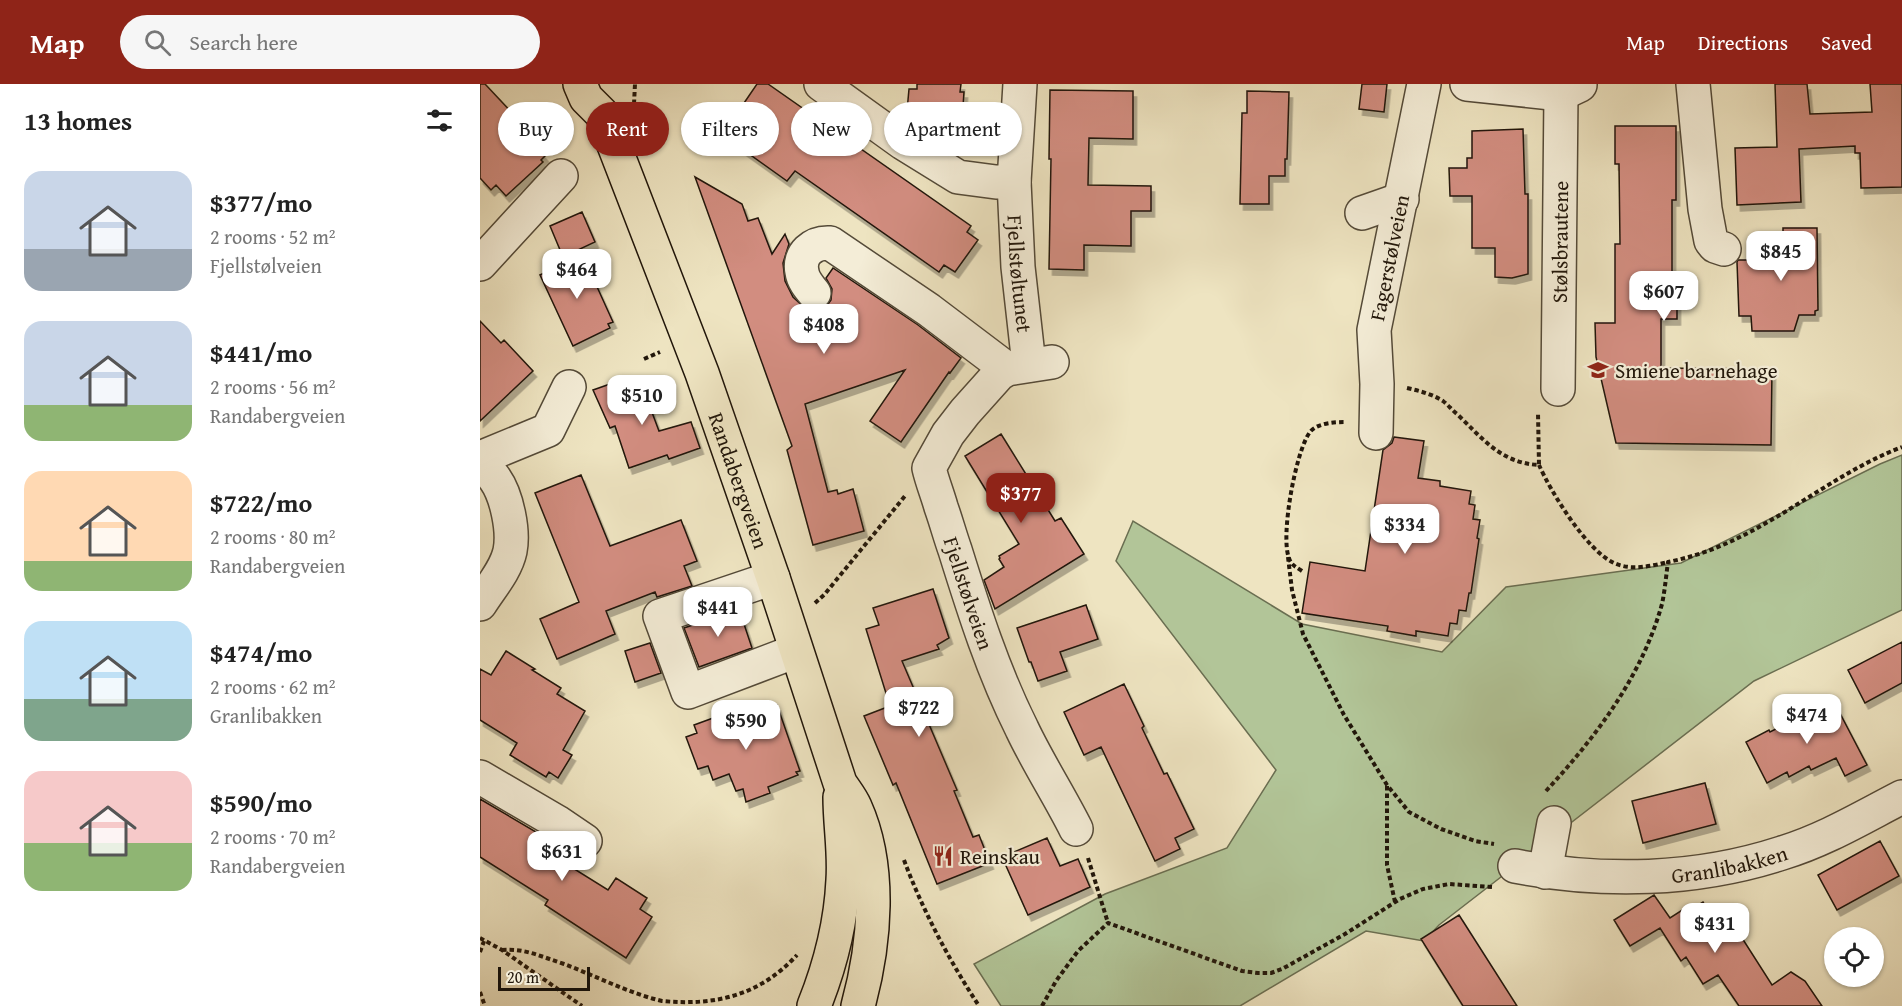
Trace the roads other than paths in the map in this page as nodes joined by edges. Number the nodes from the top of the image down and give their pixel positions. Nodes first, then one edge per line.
1 (580, 84) edge
2 (821, 84) edge
3 (1020, 84) edge
4 (1424, 84) edge
5 (1467, 84) edge
6 (1693, 84) edge
7 (1571, 89) edge
8 (604, 99) edge
9 (561, 176) dead end
10 (1014, 182) junction
11 (1402, 199) junction
12 (1362, 213) dead end
13 (1724, 249) dead end
14 (480, 263) edge
15 (814, 293) dead end
16 (1029, 365) junction
17 (569, 387) dead end
18 (1558, 388) road end
19 (1376, 428) road end
20 (480, 460) edge
21 (773, 578) junction
22 (480, 604) edge
23 (796, 651) junction
24 (480, 777) edge
25 (840, 783) junction
26 (1902, 797) edge
27 (1554, 823) dead end
28 (1076, 829) road end
29 (585, 841) dead end
30 (814, 1006) edge
31 (858, 1006) edge

1 - 8 main road, Randabergveien
2 - 10 street
3 - 10 street, Fjellstøltunet
4 - 11 street, Fagerstølveien
5 - 7 street, Stølsbrautene
6 - 13 street
7 - 18 street, Stølsbrautene
8 - 21 main road, Randabergveien
9 - 14 street
10 - 16 street, Fjellstøltunet
11 - 12 street
11 - 19 street, Fagerstølveien
15 - 16 street
16 - 28 street, Fjellstølveien
17 - 20 street
20 - 22 street
21 - 23 main road, Randabergveien
21 - 23 street
23 - 25 main road, Randabergveien
24 - 29 street
25 - 30 main road, Randabergveien
25 - 31 main road, Randabergveien
26 - 27 street, Granlibakken

